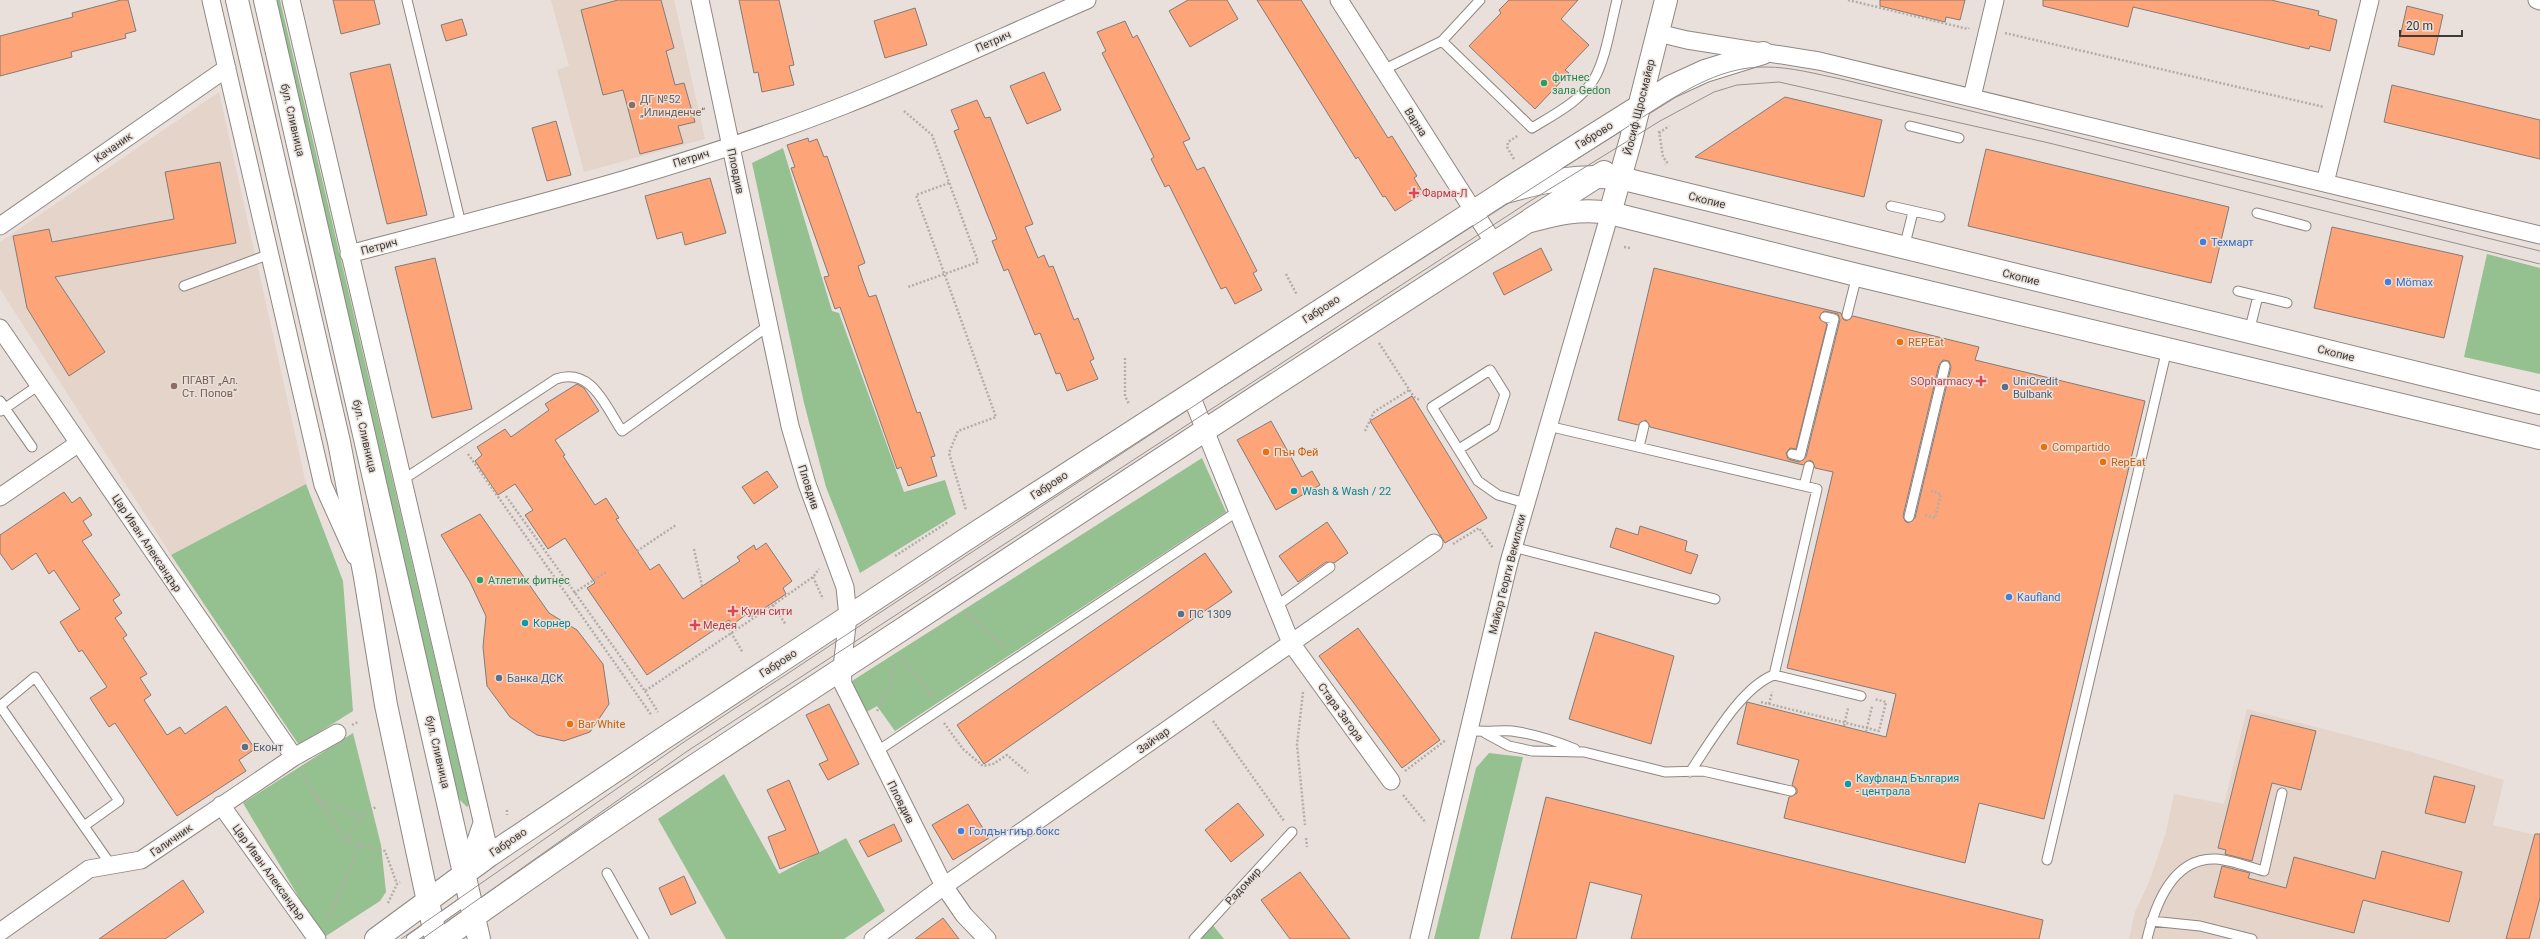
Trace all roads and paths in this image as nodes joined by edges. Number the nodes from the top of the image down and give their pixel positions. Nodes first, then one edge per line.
1 (211, 0) edge
2 (237, 0) edge
3 (265, 0) edge
4 (292, 0) edge
5 (407, 0) edge
6 (700, 0) edge
7 (1339, 0) edge
8 (1480, 0) edge
9 (1617, 0) edge
10 (1666, 0) edge
11 (1848, 0) edge
12 (1995, 0) edge
13 (2370, 0) edge
14 (2537, 0) edge
15 (1084, 1) edge
16 (2540, 1) edge
17 (1970, 22) dead end
18 (1988, 29) junction
19 (1658, 33) junction
20 (1442, 41) junction
21 (1763, 53) junction
22 (227, 68) junction
23 (1383, 70) junction
24 (1972, 97) junction
25 (1639, 107) junction
26 (904, 111) dead end
27 (2342, 111) junction
28 (1669, 126) dead end
29 (1910, 126) dead end
30 (1532, 128) junction
31 (1959, 138) dead end
32 (731, 145) junction
33 (1514, 158) dead end
34 (1665, 165) dead end
35 (1623, 168) junction
36 (1599, 176) junction
37 (949, 183) junction
38 (2325, 183) junction
39 (1502, 192) junction
40 (1891, 206) dead end
41 (1473, 211) junction
42 (1913, 212) junction
43 (1610, 213) junction
44 (2256, 213) dead end
45 (1940, 218) dead end
46 (1527, 222) junction
47 (461, 224) junction
48 (0, 226) edge
49 (2306, 226) dead end
50 (2540, 234) edge
51 (1494, 243) junction
52 (1624, 247) dead end
53 (1630, 248) dead end
54 (1904, 248) junction
55 (270, 254) junction
56 (349, 254) junction
57 (944, 274) junction
58 (1286, 274) dead end
59 (1857, 275) junction
60 (184, 286) dead end
61 (908, 287) dead end
62 (2238, 291) dead end
63 (1297, 295) dead end
64 (2258, 296) junction
65 (2287, 303) dead end
66 (1847, 315) dead end
67 (1825, 317) dead end
68 (768, 326) junction
69 (0, 328) edge
70 (2249, 332) junction
71 (1376, 337) dead end
72 (2167, 348) junction
73 (1124, 358) dead end
74 (1945, 366) dead end
75 (39, 385) junction
76 (1409, 390) junction
77 (1190, 393) junction
78 (2540, 403) edge
79 (1129, 404) dead end
80 (2, 407) edge
81 (1432, 407) junction
82 (1548, 426) junction
83 (1644, 426) dead end
84 (1204, 430) junction
85 (1365, 431) dead end
86 (2540, 438) edge
87 (79, 443) junction
88 (460, 443) junction
89 (32, 447) dead end
90 (1638, 447) junction
91 (1459, 449) junction
92 (1792, 454) dead end
93 (1809, 466) dead end
94 (402, 481) junction
95 (1804, 486) junction
96 (506, 496) dead end
97 (0, 497) edge
98 (1940, 498) dead end
99 (1525, 503) junction
100 (966, 510) dead end
101 (1238, 511) junction
102 (1909, 517) dead end
103 (1935, 518) dead end
104 (948, 522) dead end
105 (676, 525) dead end
106 (1434, 543) joint
107 (694, 549) dead end
108 (638, 551) dead end
109 (832, 554) junction
110 (1511, 555) junction
111 (895, 556) dead end
112 (1330, 567) dead end
113 (606, 572) dead end
114 (365, 576) junction
115 (813, 576) junction
116 (702, 586) dead end
117 (574, 593) junction
118 (823, 599) dead end
119 (1715, 599) dead end
120 (773, 605) junction
121 (1275, 607) junction
122 (960, 608) dead end
123 (848, 617) junction
124 (725, 622) dead end
125 (786, 625) dead end
126 (731, 633) junction
127 (1290, 643) junction
128 (743, 653) dead end
129 (898, 655) dead end
130 (894, 656) dead end
131 (1018, 658) junction
132 (1306, 664) junction
133 (842, 667) junction
134 (1774, 674) junction
135 (645, 691) junction
136 (1851, 694) junction
137 (1861, 696) dead end
138 (1743, 697) junction
139 (1874, 700) dead end
140 (1886, 702) dead end
141 (1202, 706) junction
142 (941, 709) junction
143 (658, 712) dead end
144 (652, 716) dead end
145 (1845, 722) junction
146 (1844, 726) dead end
147 (1867, 728) junction
148 (1477, 732) junction
149 (1866, 732) dead end
150 (337, 733) dead end
151 (869, 737) junction
152 (1448, 739) dead end
153 (876, 752) junction
154 (1584, 752) junction
155 (294, 757) junction
156 (1690, 772) junction
157 (1028, 773) dead end
158 (1391, 781) junction
159 (1791, 791) dead end
160 (2282, 793) dead end
161 (317, 798) junction
162 (221, 805) junction
163 (376, 807) dead end
164 (506, 810) dead end
165 (507, 815) dead end
166 (360, 817) junction
167 (482, 822) junction
168 (84, 826) junction
169 (1292, 832) joint
170 (346, 841) junction
171 (1442, 842) junction
172 (360, 845) junction
173 (1307, 847) dead end
174 (490, 855) junction
175 (2047, 860) dead end
176 (110, 865) junction
177 (465, 873) junction
178 (607, 873) dead end
179 (400, 882) dead end
180 (397, 884) junction
181 (944, 886) junction
182 (388, 900) dead end
183 (428, 901) junction
184 (473, 906) junction
185 (2151, 921) junction
186 (326, 924) dead end
187 (0, 932) edge
188 (437, 934) edge
189 (317, 939) edge
190 (376, 939) edge
191 (411, 939) edge
192 (479, 939) edge
193 (644, 939) edge
194 (873, 939) edge
195 (987, 939) edge
196 (1194, 939) edge
197 (1419, 939) edge
198 (2147, 939) edge
199 (2252, 939) edge

1 - 22 street
2 - 114 main road
3 - 177 main road, бул. Сливница
4 - 56 street
5 - 47 lane
6 - 32 street, Пловдив
7 - 23 street, Варна
8 - 20 lane
9 - 30 lane
10 - 19 main road, Йосиф Щросмайер
11 - 17 path
12 - 18 street
13 - 27 street
14 - 16 street
15 - 32 street, Петрич
18 - 24 street
18 - 27 path
19 - 21 street
19 - 25 main road, Йосиф Щросмайер
20 - 23 lane
20 - 30 lane
21 - 24 street
21 - 25 main road, Габрово
22 - 48 street, Качаник
22 - 55 street
23 - 41 street, Варна
24 - 38 street
25 - 35 main road, Йосиф Щросмайер
25 - 39 main road, Габрово
26 - 37 path
27 - 38 street
28 - 34 path
29 - 31 lane
30 - 33 path
32 - 47 street, Петрич
32 - 68 street, Пловдив
35 - 36 main road, Скопие
35 - 43 main road, Йосиф Щросмайер
35 - 54 main road, Скопие
36 - 39 main road, Скопие
36 - 46 main road
37 - 57 path
37 - 57 path
38 - 50 street
39 - 41 main road, Габрово
40 - 42 lane
41 - 51 street, Варна
41 - 77 main road, Габрово
42 - 45 lane
42 - 54 lane
43 - 46 main road
43 - 59 main road
43 - 82 street, Майор Георги Векилски
44 - 49 lane
46 - 51 main road
47 - 56 street, Петрич
51 - 84 main road
52 - 53 path
54 - 70 main road, Скопие
55 - 60 lane
55 - 114 street
56 - 94 street
57 - 61 path
57 - 100 path
58 - 63 path
59 - 66 lane
59 - 72 main road
62 - 64 lane
64 - 65 lane
64 - 70 lane
67 - 92 lane
68 - 88 lane
68 - 109 street, Пловдив
69 - 75 street, Цар Иван Александър
70 - 78 main road, Скопие
71 - 76 path
72 - 86 main road
72 - 175 lane
73 - 79 path
74 - 102 lane
75 - 80 lane
75 - 87 street, Цар Иван Александър
76 - 81 path
76 - 85 path
77 - 84 street, Стара Загора
77 - 123 main road, Габрово
80 - 89 lane
81 - 91 lane
81 - 91 lane
82 - 90 lane
82 - 99 street, Майор Георги Векилски
83 - 90 lane
84 - 101 street, Стара Загора
84 - 133 main road
87 - 97 street
87 - 155 street, Цар Иван Александър
88 - 94 lane
88 - 144 path
90 - 95 lane
91 - 99 lane
93 - 95 lane
94 - 167 street
95 - 134 lane
96 - 117 path
98 - 103 path
99 - 110 street, Майор Георги Векилски
101 - 121 street, Стара Загора
101 - 131 lane
104 - 111 path
105 - 108 path
106 - 110 path
106 - 127 street, Зайчар
107 - 116 path
109 - 115 path
109 - 123 street, Пловдив
110 - 119 lane
110 - 148 street, Майор Георги Векилски
112 - 121 lane
113 - 117 path
114 - 183 main road
115 - 118 path
115 - 120 path
117 - 135 path
120 - 125 path
120 - 126 path
121 - 127 street, Стара Загора
122 - 131 path
123 - 133 street, Пловдив
123 - 174 main road, Габрово
124 - 126 path
126 - 128 path
126 - 135 path
127 - 132 street, Стара Загора
127 - 141 street, Зайчар
129 - 142 path
130 - 151 path
131 - 142 lane
132 - 158 street, Стара Загора
132 - 173 path
133 - 151 street, Пловдив
133 - 184 main road
134 - 136 lane
134 - 138 lane
135 - 143 path
136 - 137 lane
136 - 145 path
138 - 145 path
138 - 156 lane
139 - 147 path
140 - 147 path
141 - 169 path
141 - 181 street, Зайчар
142 - 153 lane
142 - 157 path
145 - 146 path
145 - 147 path
147 - 149 path
148 - 154 lane
148 - 154 lane
148 - 171 street, Майор Георги Векилски
150 - 155 street, Галичник
151 - 153 street, Пловдив
152 - 158 path
153 - 181 street, Пловдив
154 - 156 lane
155 - 161 path
155 - 162 street, Галичник
156 - 159 lane
158 - 171 path
160 - 185 lane
161 - 166 path
161 - 170 path
162 - 176 street, Галичник
162 - 189 street, Цар Иван Александър
163 - 166 path
164 - 165 path
166 - 170 path
167 - 174 street
167 - 177 street
168 - 168 lane
168 - 176 lane
169 - 196 lane, Радомир
170 - 172 path
171 - 197 street, Майор Георги Векилски
172 - 180 path
172 - 186 path
174 - 177 main road, Габрово
176 - 187 street, Галичник
177 - 183 main road, Габрово
177 - 184 main road, бул. Сливница
178 - 193 lane
179 - 180 path
180 - 182 path
181 - 194 street, Зайчар
181 - 195 street, Пловдив
183 - 188 main road
183 - 190 main road, Габрово
184 - 188 main road
184 - 192 main road, бул. Сливница
185 - 198 lane
185 - 199 lane
188 - 191 lane

